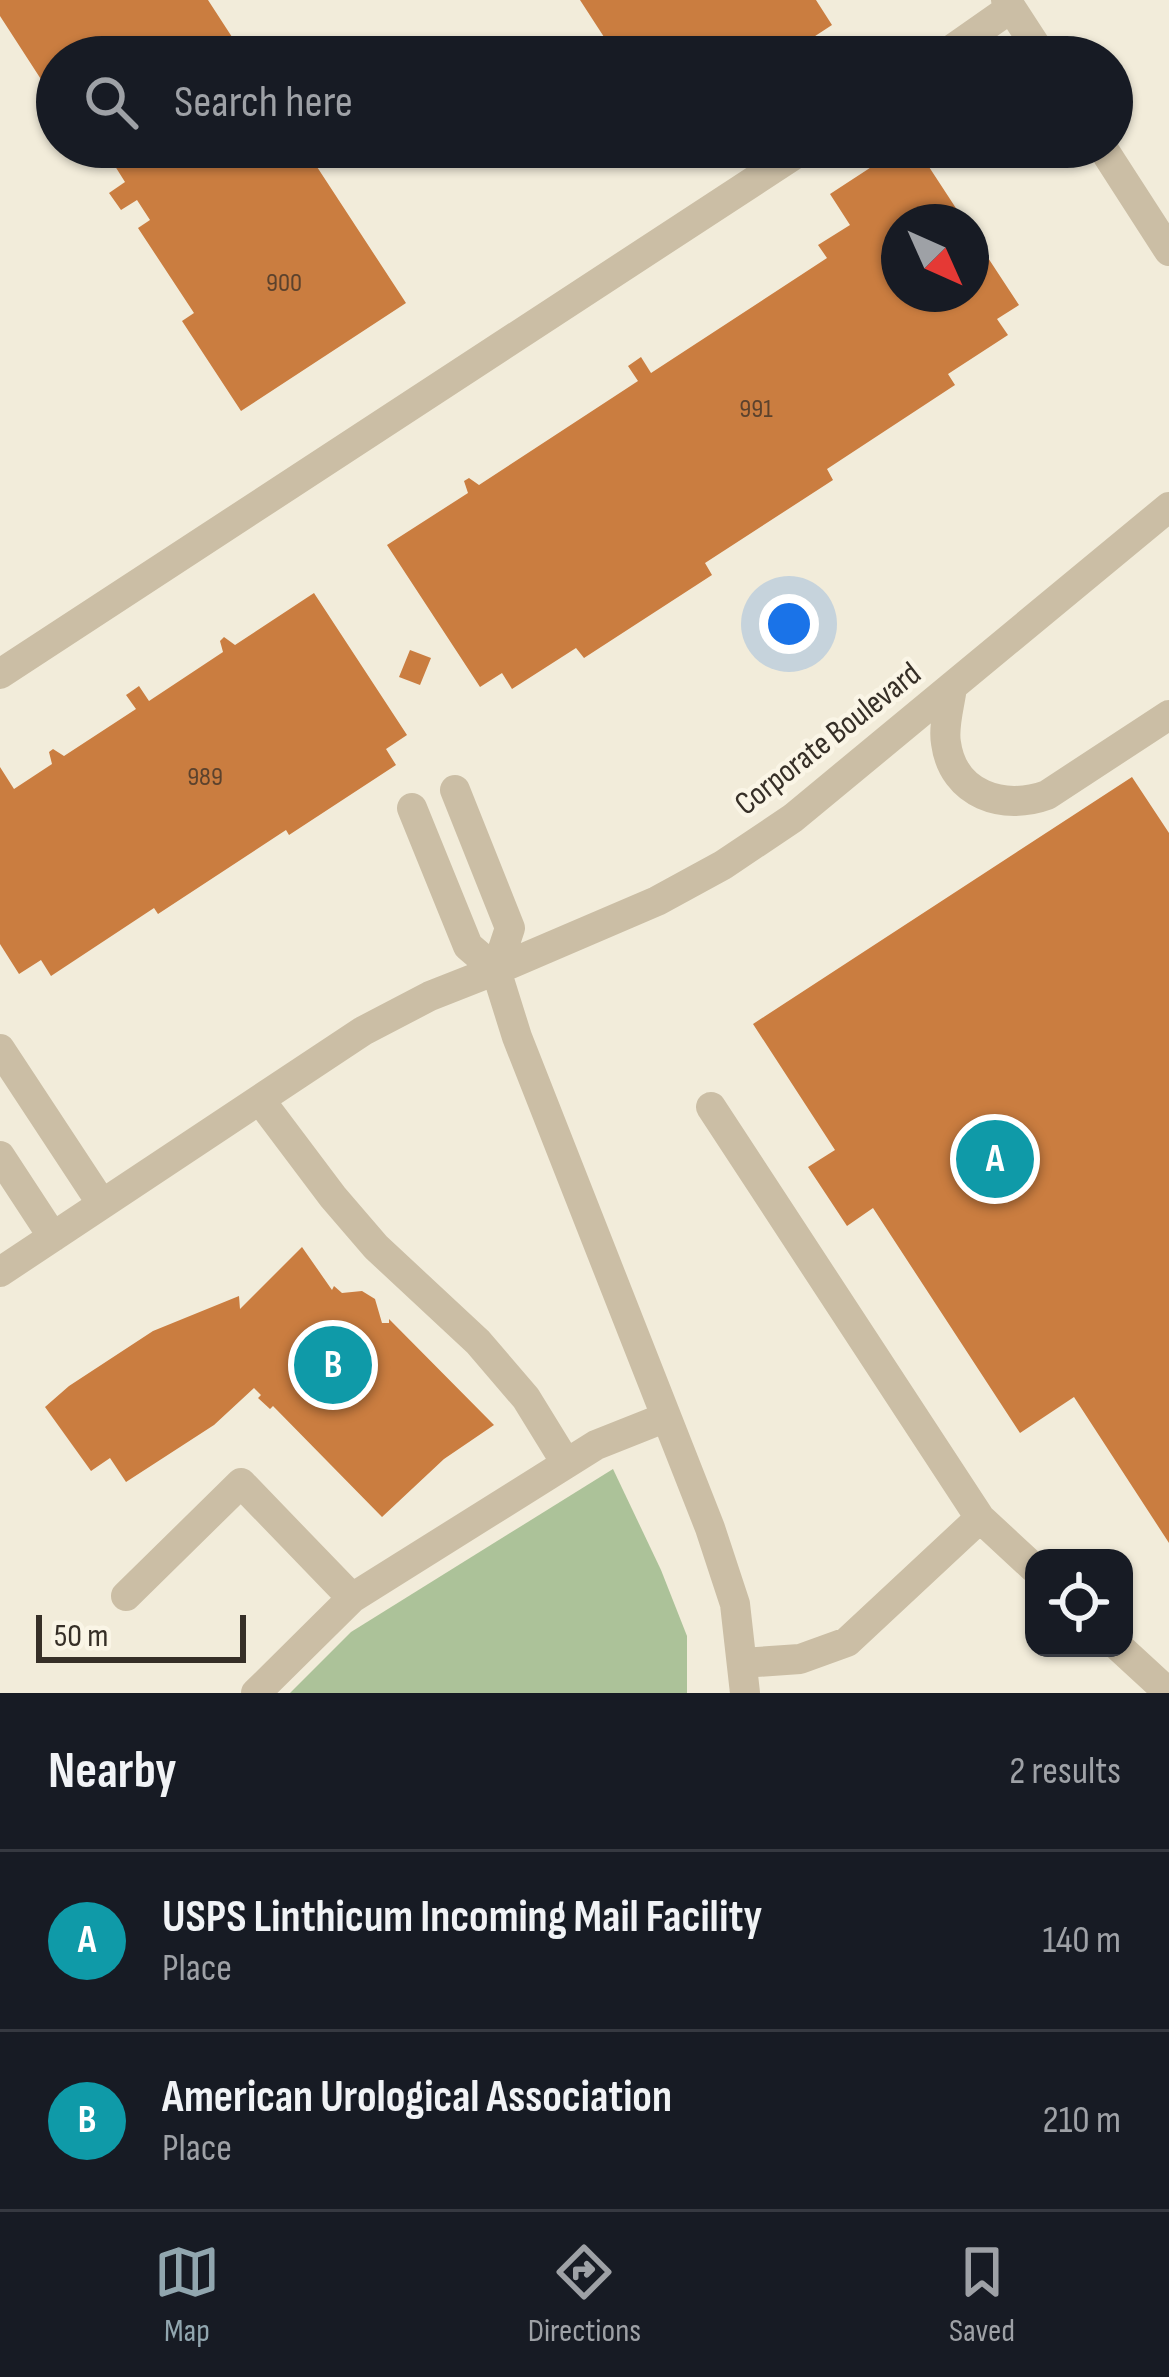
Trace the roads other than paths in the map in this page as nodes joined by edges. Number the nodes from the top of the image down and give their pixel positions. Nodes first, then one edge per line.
1 (1009, 4) edge
2 (968, 36) edge
3 (1030, 36) edge
4 (774, 168) edge
5 (1116, 168) edge
6 (1169, 251) edge
7 (1169, 507) edge
8 (0, 674) edge
9 (952, 687) junction
10 (1169, 716) edge
11 (455, 790) dead end
12 (412, 808) dead end
13 (496, 970) junction
14 (0, 1049) edge
15 (260, 1100) junction
16 (711, 1107) dead end
17 (0, 1156) edge
18 (102, 1204) junction
19 (53, 1237) junction
20 (0, 1272) edge
21 (664, 1418) junction
22 (566, 1462) junction
23 (980, 1518) junction
24 (1025, 1560) edge
25 (126, 1596) dead end
26 (352, 1598) junction
27 (1130, 1657) edge
28 (743, 1678) edge
29 (256, 1693) edge
30 (1169, 1693) edge

1 - 2 street
1 - 3 street
4 - 8 street
5 - 6 street
7 - 9 street, Corporate Boulevard
9 - 10 street
9 - 13 street, Corporate Boulevard
11 - 13 street
12 - 13 street
13 - 15 street, Corporate Boulevard
13 - 21 street
14 - 18 street
15 - 18 street, Corporate Boulevard
15 - 22 street
16 - 23 street
17 - 19 street
18 - 19 street, Corporate Boulevard
19 - 20 street, Corporate Boulevard
21 - 22 street
21 - 28 street
22 - 26 street
23 - 24 street
23 - 28 street
25 - 26 street
26 - 29 street
27 - 30 street

